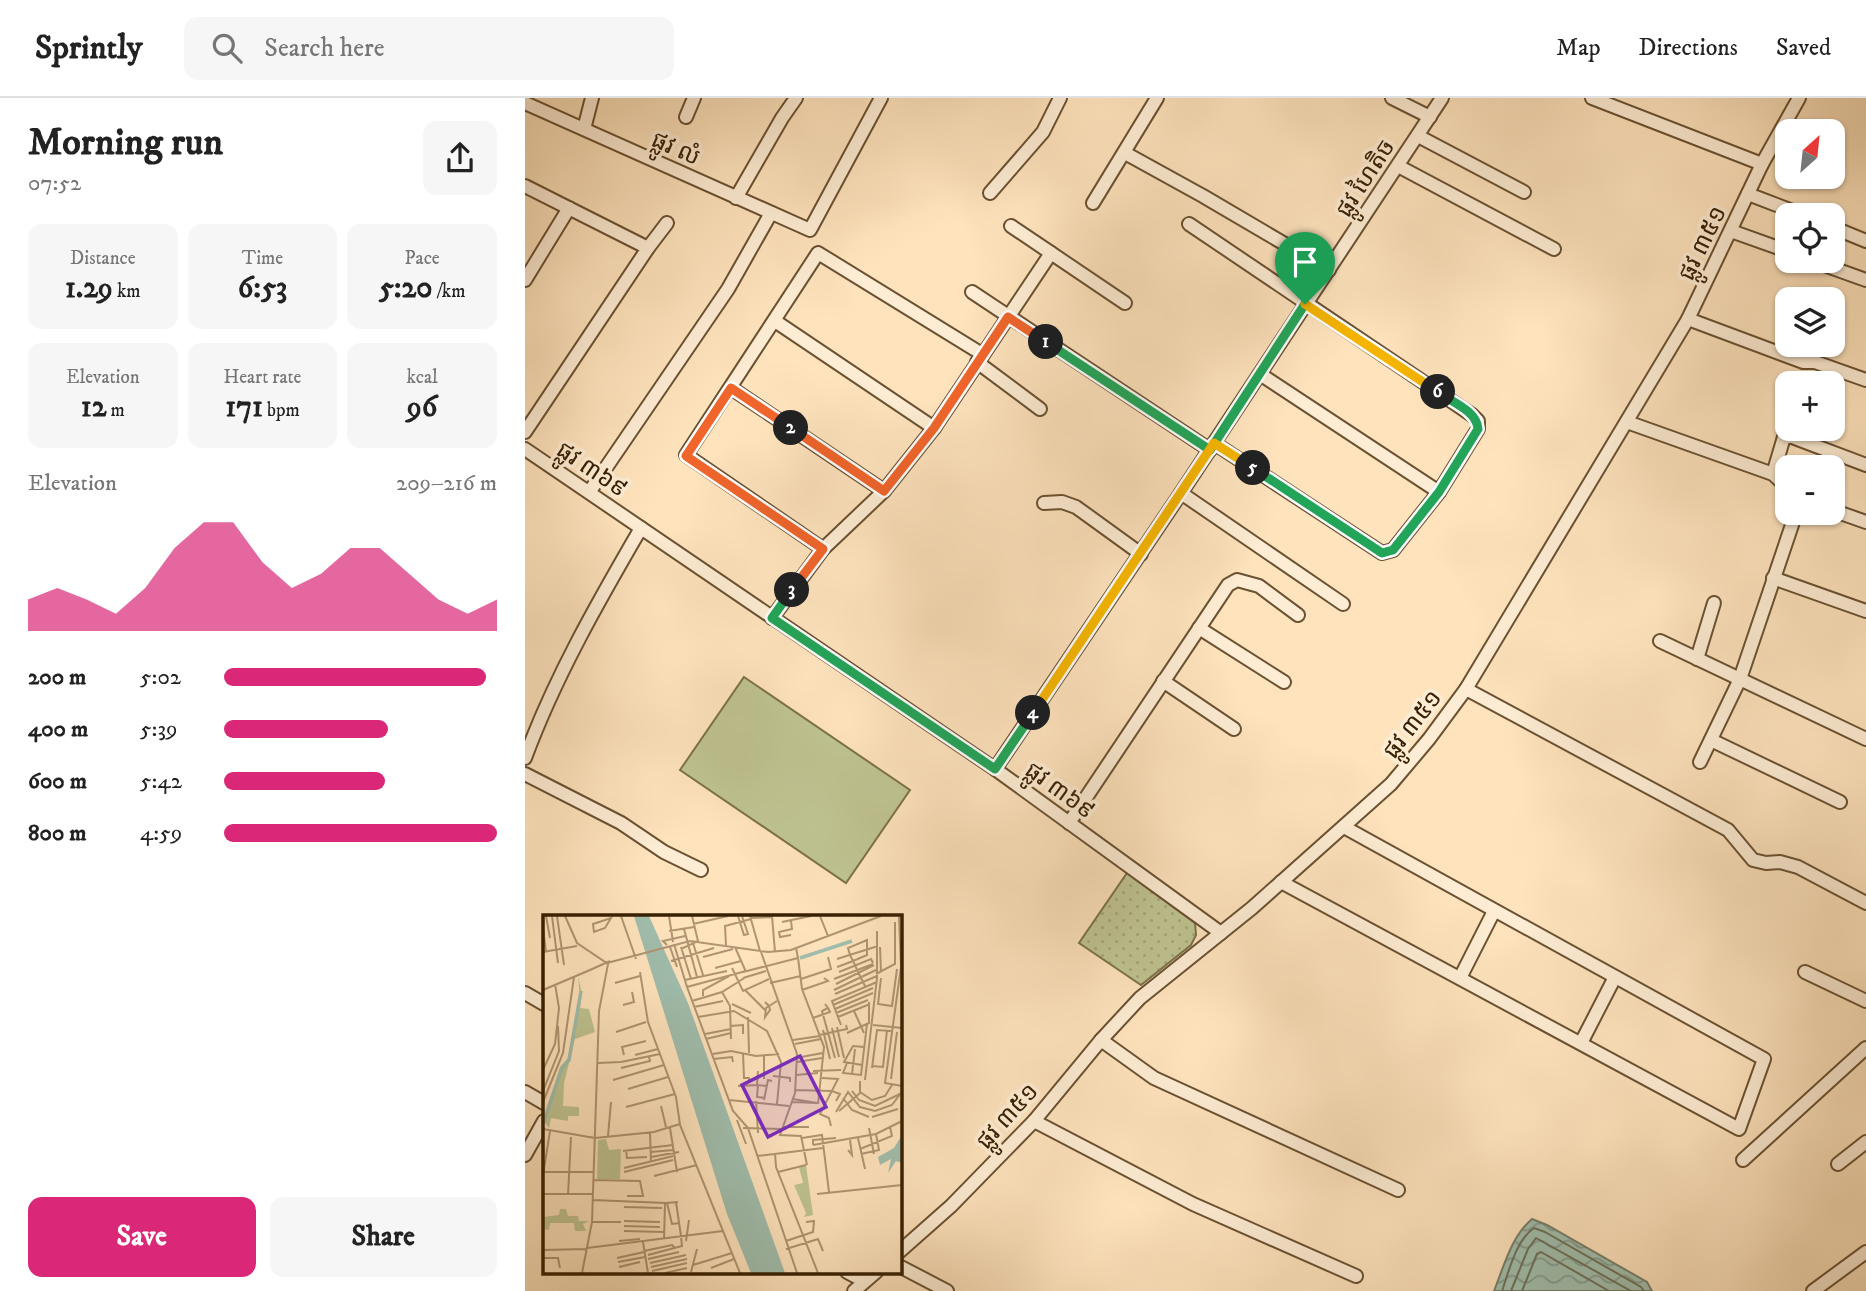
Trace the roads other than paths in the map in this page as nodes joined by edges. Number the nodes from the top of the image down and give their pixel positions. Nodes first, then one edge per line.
1 (592, 98) edge
2 (694, 98) edge
3 (796, 98) edge
4 (881, 98) edge
5 (1060, 98) edge
6 (1157, 98) edge
7 (1392, 98) edge
8 (1442, 98) edge
9 (1592, 98) edge
10 (1799, 98) edge
11 (525, 103) edge
12 (686, 117) dead end
13 (1430, 117) junction
14 (584, 129) junction
15 (1417, 136) junction
16 (1125, 153) junction
17 (1762, 164) junction
18 (1398, 166) junction
19 (525, 186) edge
20 (1524, 191) dead end
21 (989, 193) dead end
22 (1748, 194) junction
23 (736, 198) junction
24 (1093, 203) dead end
25 (1775, 204) edge
26 (569, 208) junction
27 (771, 213) junction
28 (667, 223) dead end
29 (1189, 224) dead end
30 (1011, 226) dead end
31 (1731, 231) junction
32 (1845, 232) edge
33 (1866, 241) edge
34 (1775, 247) edge
35 (648, 248) junction
36 (1554, 249) dead end
37 (1051, 253) junction
38 (1329, 270) junction
39 (1845, 272) edge
40 (525, 280) edge
41 (1866, 280) edge
42 (972, 292) dead end
43 (1125, 303) dead end
44 (1305, 304) junction
45 (1008, 317) junction
46 (1688, 319) junction
47 (775, 321) junction
48 (979, 358) junction
49 (1260, 374) junction
50 (1866, 380) edge
51 (731, 388) junction
52 (1040, 409) dead end
53 (1627, 422) junction
54 (934, 428) junction
55 (525, 432) edge
56 (1212, 447) junction
57 (525, 449) edge
58 (1866, 465) edge
59 (1773, 474) joint
60 (590, 491) junction
61 (884, 491) junction
62 (1439, 492) junction
63 (1181, 494) junction
64 (1044, 503) dead end
65 (1845, 515) edge
66 (1866, 522) edge
67 (1792, 525) edge
68 (641, 528) junction
69 (823, 549) junction
70 (1141, 554) junction
71 (1773, 578) junction
72 (1714, 603) dead end
73 (1343, 604) dead end
74 (1866, 611) edge
75 (1299, 615) dead end
76 (772, 618) junction
77 (1199, 628) junction
78 (1660, 641) dead end
79 (1697, 659) junction
80 (1740, 679) junction
81 (1163, 681) junction
82 (1284, 682) dead end
83 (1466, 689) junction
84 (1234, 729) dead end
85 (529, 738) edge
86 (1866, 739) edge
87 (1711, 740) junction
88 (525, 757) edge
89 (1700, 762) dead end
90 (995, 769) junction
91 (525, 774) edge
92 (1840, 802) dead end
93 (1069, 823) junction
94 (1343, 827) junction
95 (701, 870) dead end
96 (1281, 882) junction
97 (1866, 903) edge
98 (1494, 911) junction
99 (1221, 933) junction
100 (1805, 972) dead end
101 (1615, 977) junction
102 (1460, 978) junction
103 (525, 993) edge
104 (1866, 1001) edge
105 (543, 1003) edge
106 (1101, 1040) junction
107 (1581, 1043) junction
108 (1866, 1048) edge
109 (525, 1092) edge
110 (543, 1102) edge
111 (1034, 1121) junction
112 (543, 1123) edge
113 (1866, 1142) edge
114 (525, 1155) edge
115 (1743, 1160) dead end
116 (1838, 1164) dead end
117 (1398, 1190) dead end
118 (901, 1250) edge
119 (1866, 1252) edge
120 (901, 1267) edge
121 (851, 1274) edge
122 (873, 1274) edge
123 (1356, 1276) dead end
124 (864, 1281) junction
125 (854, 1291) edge
126 (947, 1291) edge
127 (1813, 1291) edge

1 - 14 street
2 - 12 street
3 - 23 street
4 - 27 street, ផ្លូវ លំ
5 - 21 street
6 - 16 street
7 - 13 street
8 - 13 street, ផ្លូវ ហៃតិច
9 - 17 street
10 - 17 street, ផ្លូវ ៣៥១
11 - 14 street, ផ្លូវ លំ
13 - 15 street, ផ្លូវ ហៃតិច
14 - 23 street, ផ្លូវ លំ
15 - 18 street, ផ្លូវ ហៃតិច
15 - 20 street
16 - 24 street
16 - 38 street
17 - 22 street, ផ្លូវ ៣៥១
18 - 36 street
18 - 38 street, ផ្លូវ ហៃតិច
19 - 26 street
22 - 25 street
22 - 31 street, ផ្លូវ ៣៥១
23 - 27 street, ផ្លូវ លំ
26 - 35 street
26 - 40 street
27 - 60 street
28 - 35 street
29 - 44 street
30 - 37 street
31 - 34 street
31 - 46 street, ផ្លូវ ៣៥១
32 - 33 street
35 - 55 street
37 - 43 street
37 - 45 street
38 - 44 street, ផ្លូវ ហៃតិច
39 - 41 street
42 - 45 street
44 - 49 street, ផ្លូវ ហៃតិច
44 - 62 street
45 - 48 street
45 - 56 street
46 - 50 street
46 - 53 street, ផ្លូវ ៣៥១
47 - 48 street
47 - 51 street
47 - 54 street
48 - 52 street
48 - 54 street
49 - 56 street, ផ្លូវ ហៃតិច
49 - 62 street
51 - 61 street
51 - 69 street
53 - 59 street
53 - 83 street, ផ្លូវ ៣៥១
54 - 61 street
56 - 62 street
56 - 63 street, ផ្លូវ ហៃតិច
57 - 60 street, ផ្លូវ ៣៦៩
58 - 59 street
60 - 68 street, ផ្លូវ ៣៦៩
61 - 69 street
63 - 70 street, ផ្លូវ ហៃតិច
63 - 73 street
64 - 70 street
65 - 66 street
67 - 71 street
68 - 76 street, ផ្លូវ ៣៦៩
68 - 85 street
69 - 76 street
70 - 90 street, ផ្លូវ ហៃតិច
71 - 74 street
71 - 80 street
72 - 79 street
75 - 77 street
76 - 90 street, ផ្លូវ ៣៦៩
77 - 81 street
77 - 82 street
78 - 79 street
79 - 80 street
80 - 86 street
80 - 87 street
81 - 84 street
81 - 93 street
83 - 94 street, ផ្លូវ ៣៥១
83 - 97 street
85 - 88 street
87 - 89 street
87 - 92 street
90 - 93 street, ផ្លូវ ៣៦៩
91 - 95 street
93 - 99 street, ផ្លូវ ៣៦៩
94 - 96 street, ផ្លូវ ៣៥១
94 - 98 street
96 - 99 street, ផ្លូវ ៣៥១
96 - 102 street
98 - 101 street
98 - 102 street
99 - 106 street, ផ្លូវ ៣៥១
100 - 104 street
101 - 107 street
101 - 107 street
102 - 107 street
103 - 105 street
106 - 111 street, ផ្លូវ ៣៥១
106 - 117 street
108 - 115 street
109 - 110 street
111 - 118 street, ផ្លូវ ៣៥១
111 - 123 street
112 - 114 street
113 - 116 street
119 - 127 street
120 - 126 street
121 - 124 street
122 - 124 street
124 - 125 street

